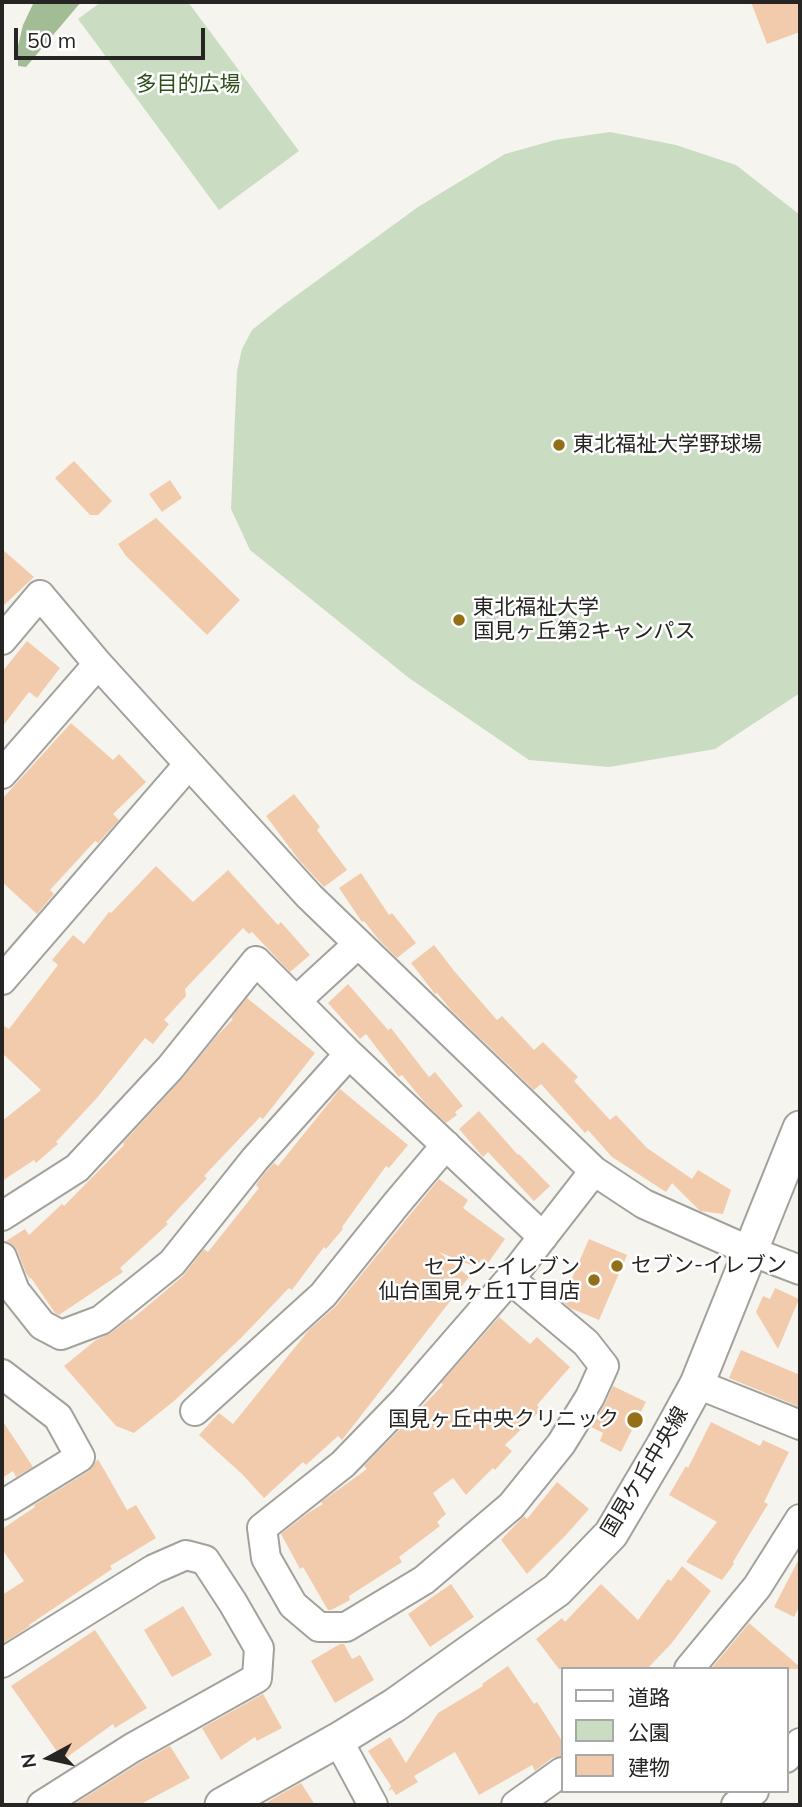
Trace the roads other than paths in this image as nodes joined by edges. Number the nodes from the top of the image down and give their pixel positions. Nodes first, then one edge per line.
1 (2, 640) edge
2 (98, 664) junction
3 (189, 764) junction
4 (2, 774) edge
5 (358, 944) junction
6 (2, 980) edge
7 (296, 1000) junction
8 (349, 1054) junction
9 (800, 1128) edge
10 (446, 1145) junction
11 (594, 1171) junction
12 (2, 1216) edge
13 (543, 1237) junction
14 (750, 1251) junction
15 (2, 1257) edge
16 (800, 1270) edge
17 (510, 1279) junction
18 (2, 1374) edge
19 (697, 1384) junction
20 (195, 1410) dead end
21 (800, 1425) edge
22 (2, 1505) edge
23 (800, 1519) edge
24 (2, 1663) edge
25 (691, 1667) edge
26 (338, 1740) junction
27 (800, 1743) edge
28 (788, 1756) edge
29 (560, 1773) edge
30 (751, 1793) edge
31 (41, 1805) edge
32 (222, 1805) edge
33 (373, 1805) edge
34 (516, 1805) edge
35 (736, 1805) edge

1 - 2 street
2 - 3 street
2 - 4 street
3 - 5 street
3 - 6 street
5 - 7 street
5 - 11 street
7 - 8 street
7 - 12 street
8 - 10 street
8 - 15 street
9 - 14 street, 国見ケ丘中央線
10 - 13 street
10 - 20 street
11 - 13 street
11 - 14 street
13 - 17 street
14 - 16 street
14 - 19 street, 国見ケ丘中央線
17 - 17 street
18 - 22 street
19 - 21 street
19 - 26 street, 国見ケ丘中央線
23 - 25 street
24 - 31 street
26 - 32 street, 国見ケ丘中央線
26 - 33 street
27 - 28 street
29 - 34 street
30 - 35 street

